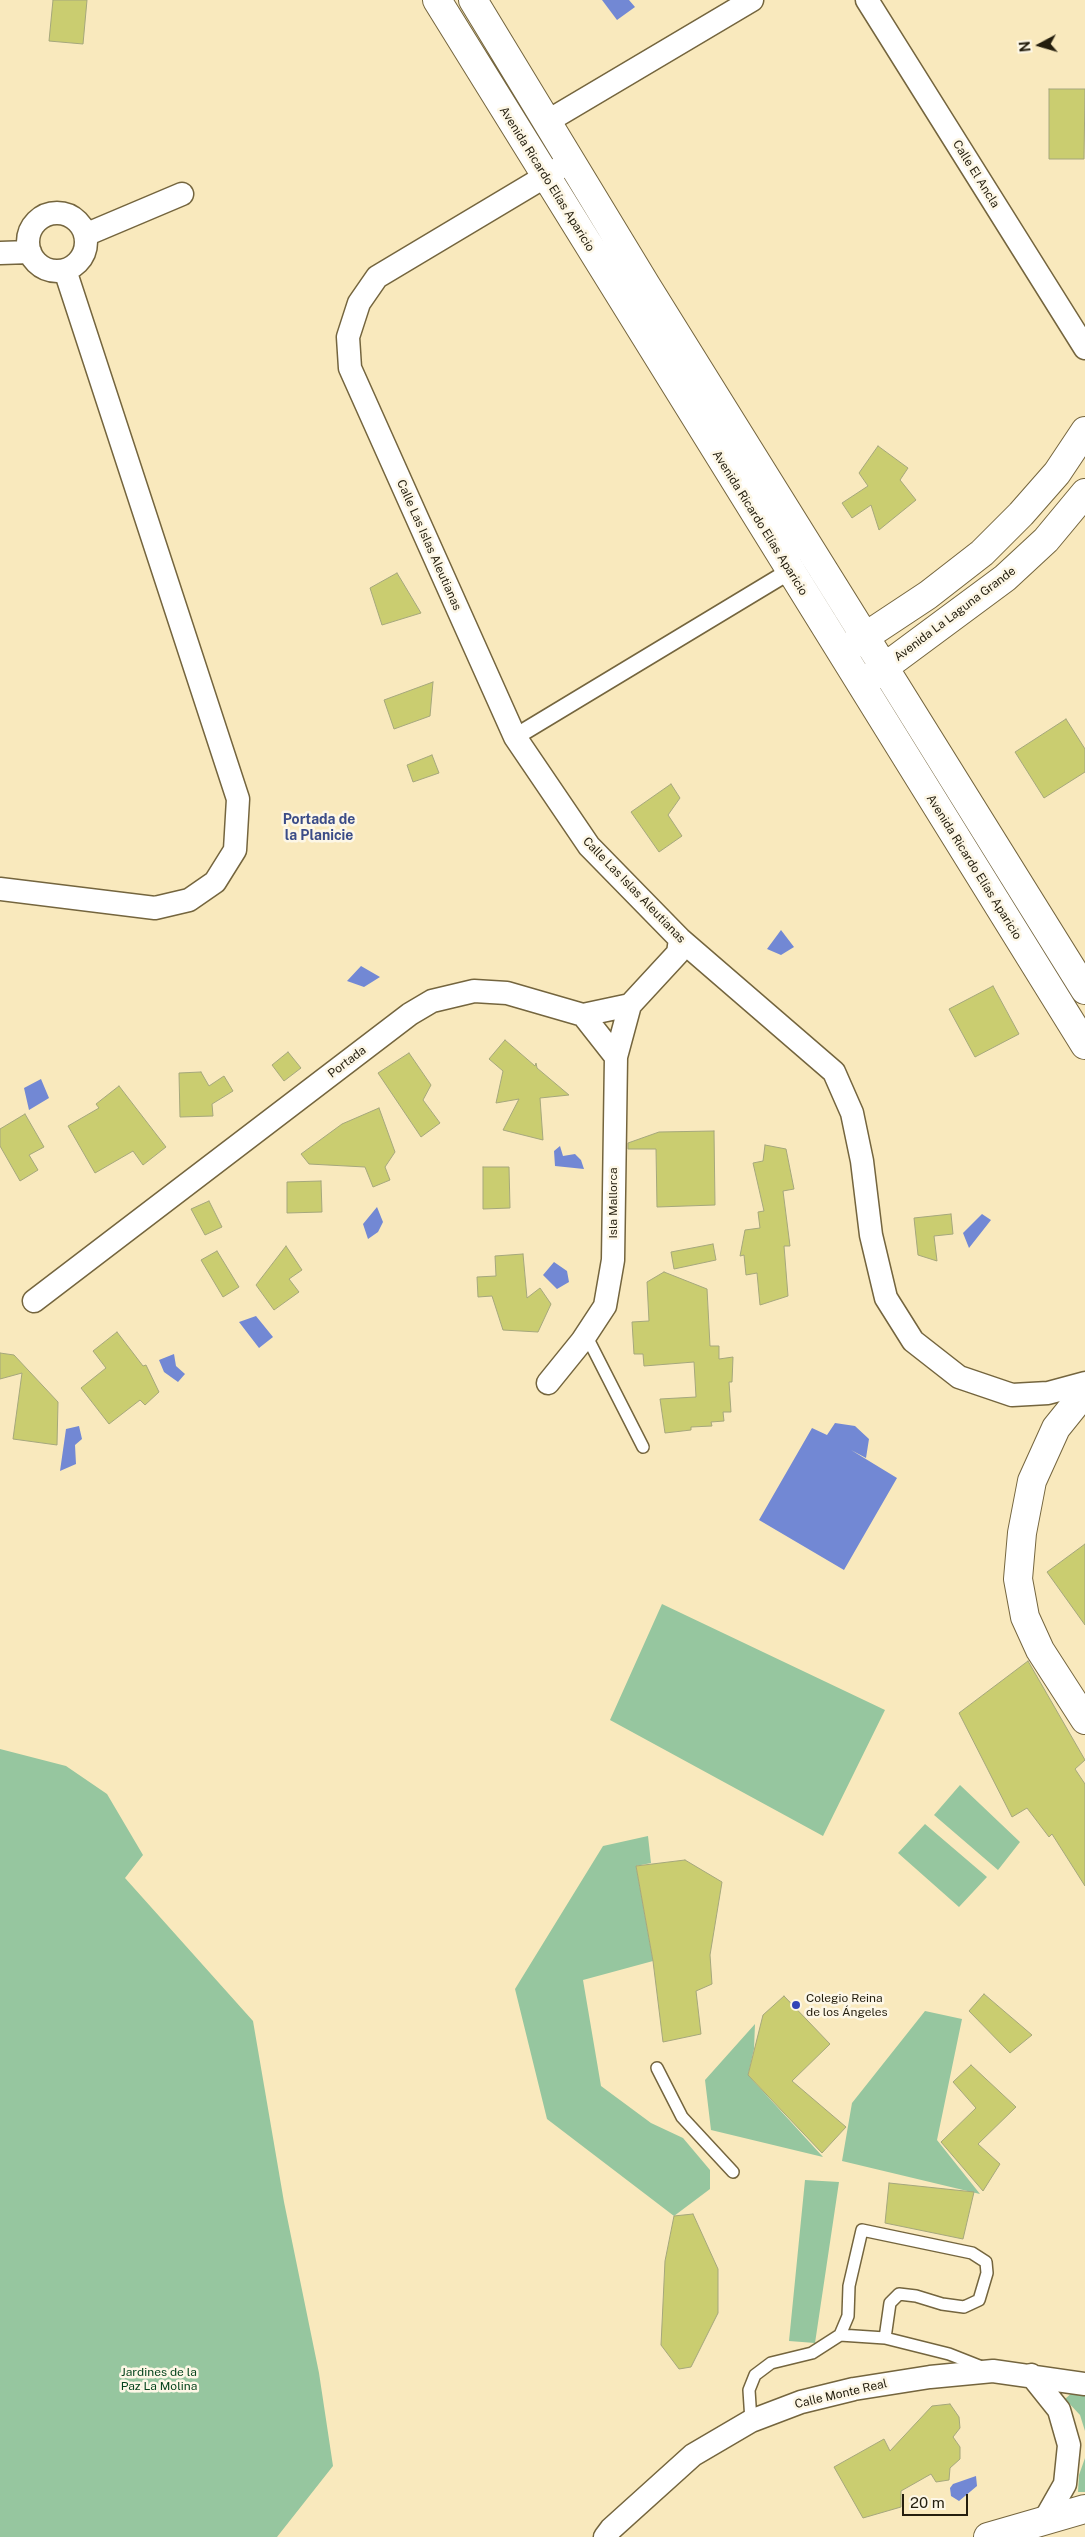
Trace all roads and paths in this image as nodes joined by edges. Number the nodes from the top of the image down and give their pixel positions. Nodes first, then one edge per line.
1 (437, 0) edge
2 (473, 0) edge
3 (752, 0) edge
4 (867, 0) edge
5 (879, 11) edge
6 (548, 122) junction
7 (571, 161) junction
8 (545, 176) junction
9 (182, 194) dead end
10 (85, 235) junction
11 (30, 252) junction
12 (0, 254) edge
13 (65, 270) junction
14 (1085, 348) edge
15 (1085, 431) edge
16 (1085, 493) edge
17 (790, 571) junction
18 (866, 637) junction
19 (842, 653) junction
20 (885, 667) junction
21 (861, 684) junction
22 (515, 737) junction
23 (0, 889) edge
24 (680, 939) junction
25 (1085, 990) edge
26 (630, 1005) junction
27 (583, 1015) junction
28 (1085, 1045) edge
29 (616, 1057) junction
30 (34, 1301) dead end
31 (586, 1335) junction
32 (1085, 1382) edge
33 (548, 1383) dead end
34 (1085, 1392) edge
35 (643, 1447) dead end
36 (1085, 1720) edge
37 (657, 2068) dead end
38 (733, 2172) dead end
39 (840, 2335) junction
40 (886, 2338) junction
41 (993, 2371) junction
42 (1031, 2375) junction
43 (1085, 2384) edge
44 (751, 2421) junction
45 (1085, 2509) edge
46 (1044, 2521) junction
47 (604, 2537) edge
48 (988, 2537) edge

1 - 8 street, Avenida Ricardo Elías Aparicio
2 - 6 street
3 - 6 street
4 - 5 street, Calle El Ancla
5 - 14 street, Calle El Ancla
6 - 7 street
7 - 8 street, Calle Las Islas Aleutianas
7 - 18 street
8 - 17 street, Avenida Ricardo Elías Aparicio
8 - 22 street, Calle Las Islas Aleutianas
9 - 10 street
10 - 11 street
10 - 13 street
11 - 12 street
11 - 13 street
13 - 23 street
15 - 18 street
16 - 20 street, Avenida La Laguna Grande
17 - 19 street, Avenida Ricardo Elías Aparicio
17 - 22 street
18 - 19 street
18 - 20 street
19 - 21 street, Avenida Ricardo Elías Aparicio
20 - 21 street, Avenida La Laguna Grande
20 - 25 street
21 - 28 street, Avenida Ricardo Elías Aparicio
22 - 24 street, Calle Las Islas Aleutianas
24 - 26 street
24 - 32 street, Calle Las Islas Aleutianas
26 - 27 street, Portada
26 - 29 street, Isla Mallorca
27 - 29 street
27 - 30 street, Portada
29 - 31 street, Isla Mallorca
31 - 33 street, Isla Mallorca
31 - 35 lane
34 - 36 street
37 - 38 lane
39 - 40 lane
39 - 40 lane
39 - 44 lane
40 - 41 lane
41 - 42 street, Calle Monte Real
41 - 44 street, Calle Monte Real
42 - 43 street, Calle Monte Real
42 - 46 street
44 - 47 street, Calle Monte Real
45 - 46 street
46 - 48 street

